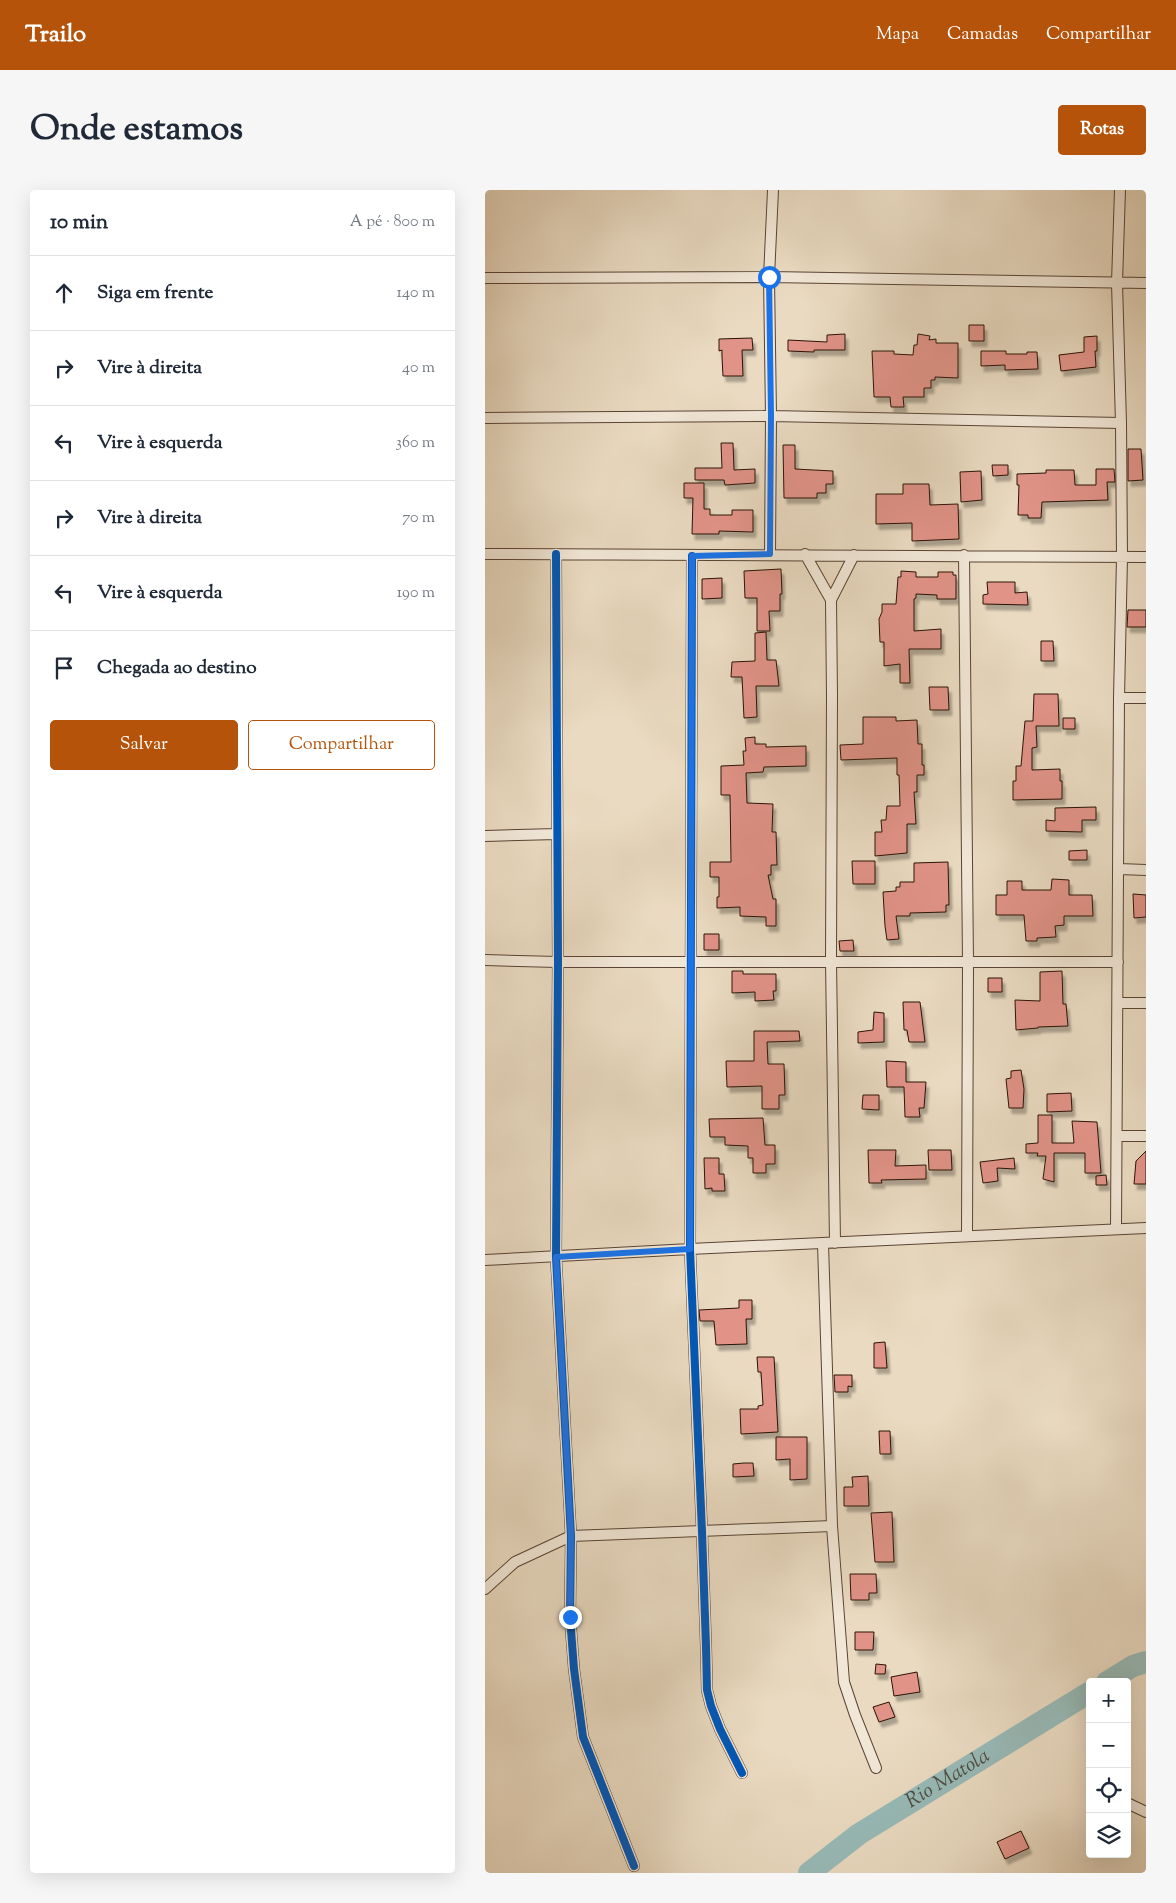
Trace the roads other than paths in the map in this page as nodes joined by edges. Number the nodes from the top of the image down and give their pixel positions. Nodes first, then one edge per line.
1 (773, 190) edge
2 (1120, 190) edge
3 (769, 277) junction
4 (485, 278) edge
5 (1117, 283) junction
6 (1146, 283) edge
7 (771, 416) junction
8 (485, 418) edge
9 (1121, 423) junction
10 (485, 554) edge
11 (556, 554) junction
12 (770, 554) junction
13 (805, 554) junction
14 (854, 555) junction
15 (964, 555) junction
16 (692, 556) junction
17 (1122, 556) junction
18 (1146, 557) edge
19 (831, 600) junction
20 (1119, 698) junction
21 (1146, 698) edge
22 (557, 834) junction
23 (485, 836) edge
24 (1119, 868) junction
25 (1146, 870) edge
26 (485, 960) edge
27 (831, 961) junction
28 (558, 962) junction
29 (692, 962) junction
30 (968, 962) junction
31 (1118, 962) junction
32 (1118, 1003) junction
33 (1146, 1003) edge
34 (1117, 1136) junction
35 (1146, 1136) edge
36 (1146, 1228) edge
37 (1117, 1229) junction
38 (967, 1236) junction
39 (835, 1243) junction
40 (823, 1244) junction
41 (690, 1249) junction
42 (556, 1257) junction
43 (485, 1260) edge
44 (832, 1526) junction
45 (702, 1532) junction
46 (571, 1536) junction
47 (485, 1589) edge
48 (876, 1768) dead end
49 (742, 1773) dead end
50 (1131, 1805) edge
51 (1146, 1812) edge
52 (634, 1866) dead end

1 - 3 street
2 - 5 street
3 - 4 street
3 - 5 street
3 - 7 street
5 - 6 street
5 - 9 street
7 - 8 street
7 - 9 street
7 - 12 street
9 - 17 street
10 - 11 street
11 - 16 street
11 - 22 street
12 - 13 street
12 - 16 street
13 - 14 street
13 - 19 street
14 - 15 street
14 - 19 street
15 - 17 street
15 - 30 street
16 - 29 street
17 - 18 street
17 - 20 street
19 - 27 street
20 - 21 street
20 - 24 street
22 - 23 street
22 - 28 street
24 - 25 street
24 - 31 street
26 - 28 street
27 - 29 street
27 - 30 street
27 - 39 street
28 - 29 street
28 - 42 street
29 - 41 street
30 - 31 street
30 - 38 street
31 - 32 street
32 - 33 street
32 - 34 street
34 - 35 street
34 - 37 street
36 - 37 street
37 - 38 street
38 - 39 street
39 - 40 street
40 - 41 street
40 - 44 street
41 - 42 street
41 - 45 street
42 - 43 street
42 - 46 street
44 - 45 street
44 - 48 street
45 - 46 street
45 - 49 street
46 - 47 street
46 - 52 street
50 - 51 street

